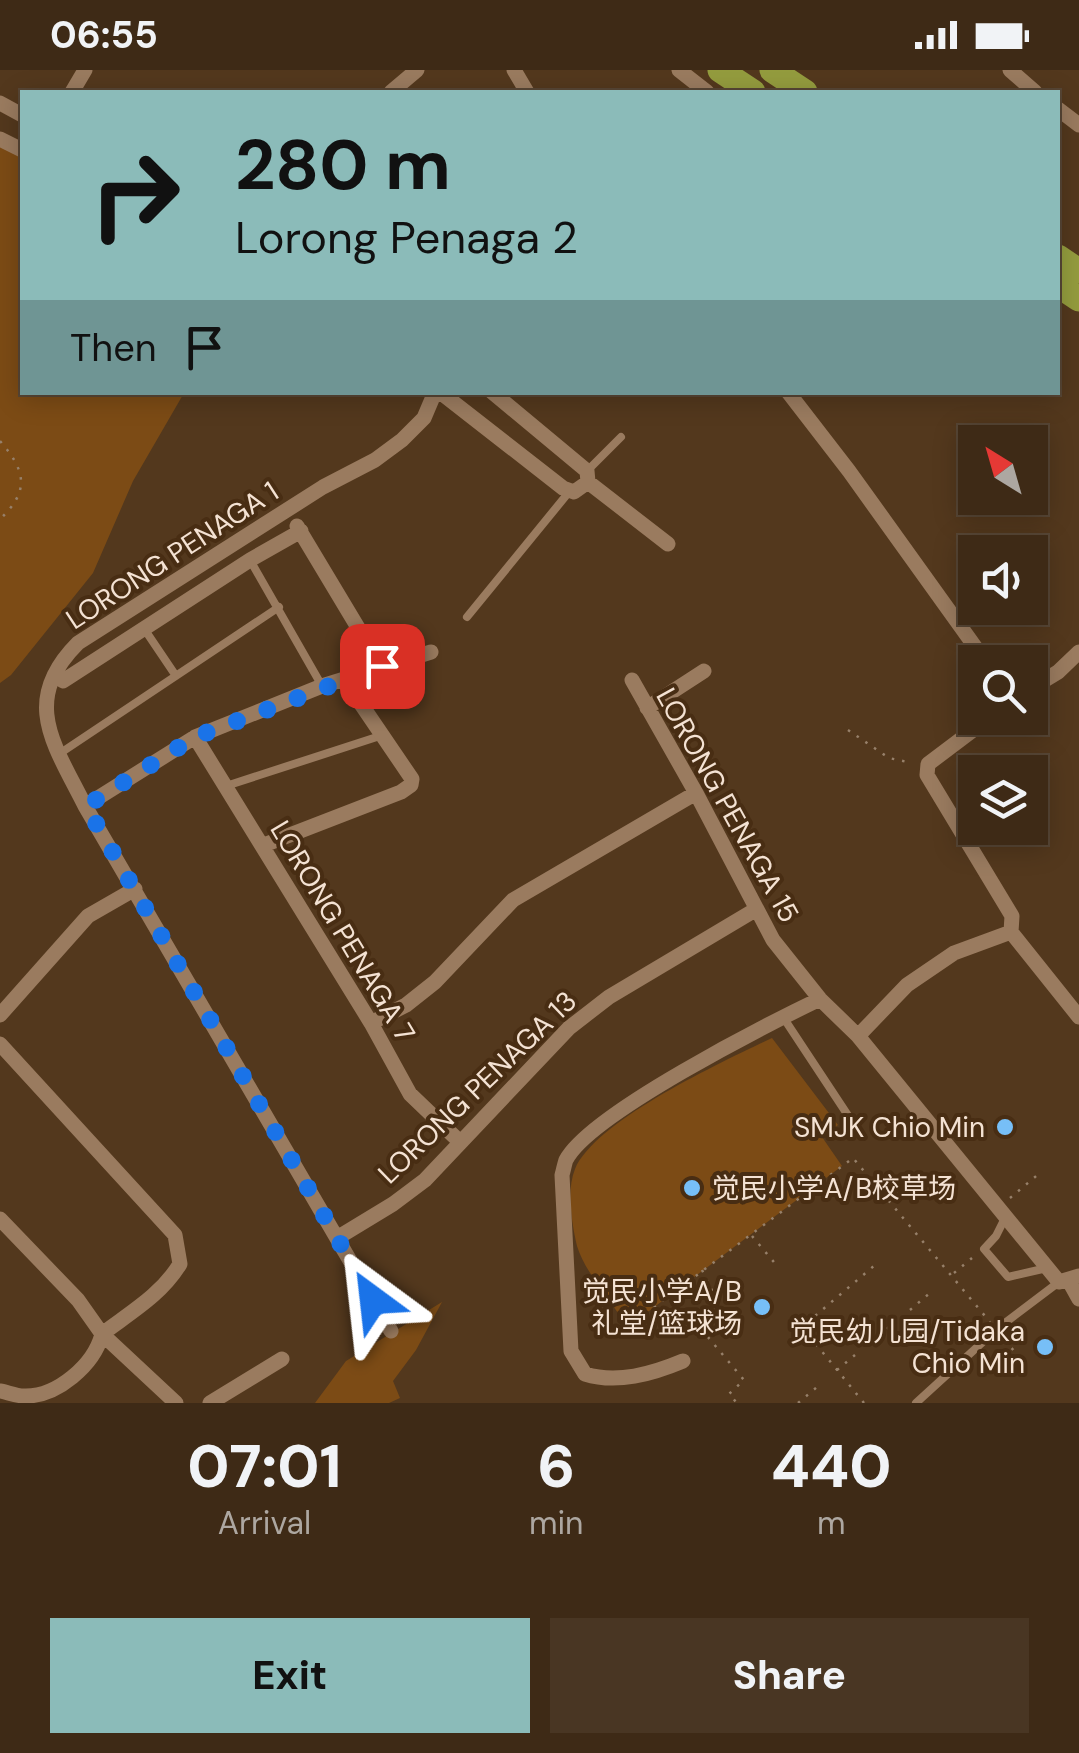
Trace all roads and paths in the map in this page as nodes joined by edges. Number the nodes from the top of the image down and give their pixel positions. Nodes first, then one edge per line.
1 (417, 70) edge
2 (679, 70) edge
3 (720, 70) edge
4 (772, 70) edge
5 (1010, 70) edge
6 (394, 90) edge
7 (704, 90) edge
8 (751, 90) edge
9 (797, 90) edge
10 (1033, 90) edge
11 (436, 395) edge
12 (441, 395) edge
13 (495, 395) edge
14 (790, 395) edge
15 (621, 437) dead end
16 (0, 442) edge
17 (588, 476) junction
18 (570, 492) junction
19 (287, 510) junction
20 (0, 520) edge
21 (300, 531) junction
22 (668, 544) dead end
23 (250, 560) junction
24 (279, 607) junction
25 (467, 617) dead end
26 (144, 629) junction
27 (974, 645) edge
28 (431, 652) dead end
29 (1079, 652) edge
30 (382, 666) junction
31 (704, 671) dead end
32 (176, 676) junction
33 (1048, 678) edge
34 (344, 679) junction
35 (632, 680) dead end
36 (63, 681) dead end
37 (322, 686) junction
38 (647, 708) junction
39 (848, 730) dead end
40 (383, 735) junction
41 (967, 735) edge
42 (195, 737) junction
43 (59, 754) junction
44 (928, 764) junction
45 (226, 786) junction
46 (696, 793) junction
47 (86, 806) junction
48 (264, 844) junction
49 (135, 889) junction
50 (755, 910) junction
51 (1011, 932) junction
52 (820, 999) junction
53 (0, 1015) edge
54 (1079, 1016) edge
55 (782, 1018) junction
56 (371, 1023) junction
57 (858, 1036) junction
58 (0, 1044) edge
59 (850, 1120) dead end
60 (459, 1140) junction
61 (1041, 1172) dead end
62 (1005, 1209) junction
63 (0, 1220) edge
64 (750, 1235) junction
65 (336, 1238) junction
66 (972, 1258) dead end
67 (875, 1264) dead end
68 (778, 1268) dead end
69 (1047, 1268) junction
70 (702, 1270) junction
71 (952, 1275) junction
72 (1069, 1280) edge
73 (931, 1292) dead end
74 (1079, 1299) edge
75 (910, 1310) dead end
76 (637, 1320) dead end
77 (894, 1324) dead end
78 (997, 1330) junction
79 (391, 1331) dead end
80 (102, 1334) junction
81 (870, 1343) dead end
82 (1014, 1351) dead end
83 (855, 1356) dead end
84 (282, 1358) dead end
85 (683, 1361) dead end
86 (837, 1370) junction
87 (818, 1386) dead end
88 (0, 1390) edge
89 (176, 1403) edge
90 (210, 1403) edge
91 (737, 1403) edge
92 (798, 1403) edge
93 (864, 1403) edge
94 (916, 1403) edge

1 - 6 street
2 - 7 street
3 - 8 main road
4 - 9 main road
5 - 10 street
11 - 19 street, LORONG PENAGA 1
12 - 18 street
13 - 17 street
14 - 27 street
15 - 17 lane
16 - 20 path
17 - 18 street
17 - 22 street
18 - 25 lane
19 - 21 street
19 - 43 street, LORONG PENAGA 1
21 - 23 street
21 - 30 street
23 - 24 lane
23 - 26 street
24 - 32 lane
24 - 37 lane
26 - 32 lane
26 - 36 street
28 - 30 street
29 - 33 street
30 - 34 street
31 - 38 street
32 - 43 lane
34 - 37 street
34 - 40 street
35 - 38 street, LORONG PENAGA 15
37 - 42 street
38 - 46 street, LORONG PENAGA 15
39 - 44 path
40 - 45 lane
40 - 48 street
41 - 44 street
42 - 45 street, LORONG PENAGA 7
42 - 47 street
43 - 47 street, LORONG PENAGA 1
44 - 51 street
45 - 48 street, LORONG PENAGA 7
46 - 50 street, LORONG PENAGA 15
46 - 56 street
47 - 49 street, LORONG PENAGA 1
48 - 56 street, LORONG PENAGA 7
49 - 53 street
49 - 65 street, LORONG PENAGA 1
50 - 52 street, LORONG PENAGA 15
50 - 60 street, LORONG PENAGA 13
51 - 54 street
51 - 57 street
52 - 55 street
52 - 57 street, LORONG PENAGA 15
55 - 59 lane
55 - 85 street
56 - 60 street, LORONG PENAGA 7
57 - 62 street, LORONG PENAGA 15
58 - 80 street
60 - 65 street, LORONG PENAGA 13
61 - 62 path
62 - 69 street, LORONG PENAGA 15
62 - 69 lane
63 - 80 street
64 - 68 path
64 - 70 path
64 - 71 path
65 - 79 street, LORONG PENAGA 1
66 - 71 path
67 - 86 path
69 - 72 street, LORONG PENAGA 15
70 - 76 path
70 - 91 path
71 - 78 path
72 - 74 street, LORONG PENAGA 15
72 - 78 lane
73 - 75 path
77 - 81 path
78 - 82 path
78 - 94 lane
80 - 88 street
80 - 89 street
83 - 86 path
84 - 90 street
86 - 93 path
87 - 92 path

